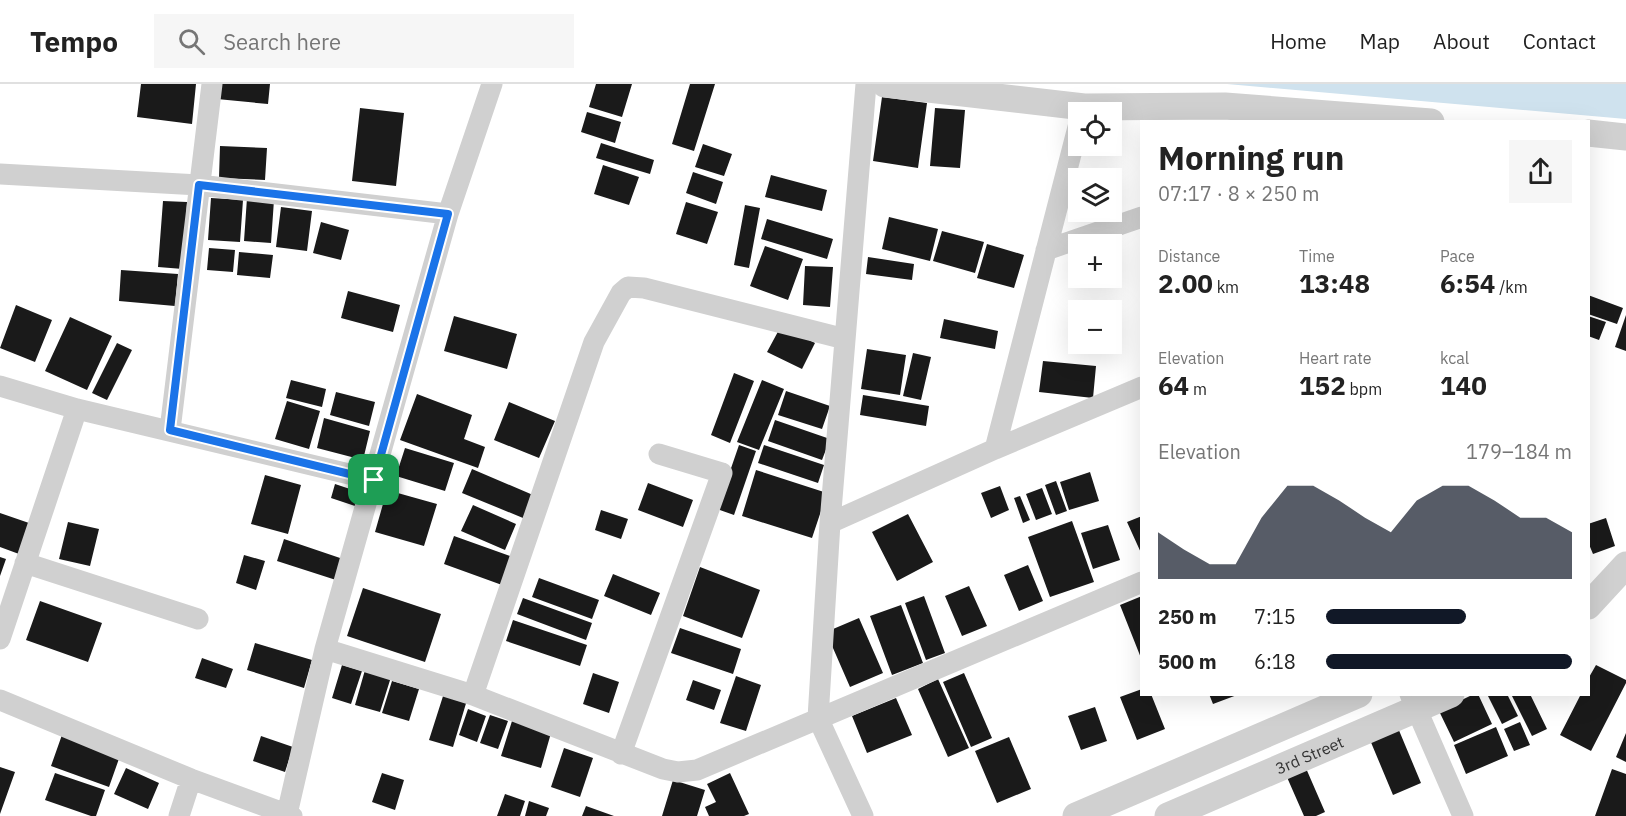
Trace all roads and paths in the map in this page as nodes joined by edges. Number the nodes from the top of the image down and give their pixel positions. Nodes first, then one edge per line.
1 (212, 84) edge
2 (492, 84) edge
3 (866, 84) edge
4 (885, 84) edge
5 (1068, 113) edge
6 (1224, 114) edge
7 (1122, 115) edge
8 (1394, 120) edge
9 (1590, 133) edge
10 (1626, 137) edge
11 (1071, 156) edge
12 (0, 174) edge
13 (199, 185) junction
14 (448, 214) junction
15 (1140, 218) edge
16 (1046, 250) junction
17 (845, 339) junction
18 (0, 386) edge
19 (1140, 388) edge
20 (77, 409) junction
21 (170, 430) junction
22 (995, 449) junction
23 (659, 454) dead end
24 (374, 480) junction
25 (830, 523) junction
26 (25, 563) junction
27 (1622, 576) edge
28 (1140, 583) edge
29 (1590, 604) edge
30 (198, 619) dead end
31 (0, 639) edge
32 (325, 649) junction
33 (474, 695) junction
34 (1354, 696) edge
35 (1442, 696) edge
36 (0, 700) edge
37 (1413, 702) edge
38 (818, 718) junction
39 (621, 754) junction
40 (191, 779) junction
41 (289, 815) edge
42 (179, 816) edge
43 (863, 816) edge
44 (1076, 816) edge
45 (1168, 816) edge
46 (1463, 816) edge

1 - 13 street
2 - 14 street
3 - 17 street
4 - 5 street
6 - 7 street
6 - 8 street
9 - 10 street
11 - 16 street
12 - 13 street
13 - 14 street
13 - 21 street
14 - 24 street
15 - 16 street
16 - 22 street
17 - 25 street
17 - 33 street
18 - 20 street
19 - 22 street
20 - 21 street
20 - 26 street
21 - 24 street
22 - 25 street
23 - 39 street
24 - 32 street
25 - 38 street
26 - 30 street
26 - 31 street
27 - 29 street
28 - 38 street
32 - 33 street
32 - 41 street
33 - 39 street
34 - 44 street
35 - 37 street, 3rd Street
36 - 40 street
37 - 45 street, 3rd Street
37 - 46 street
38 - 39 street
38 - 43 street
40 - 41 street
40 - 42 street

